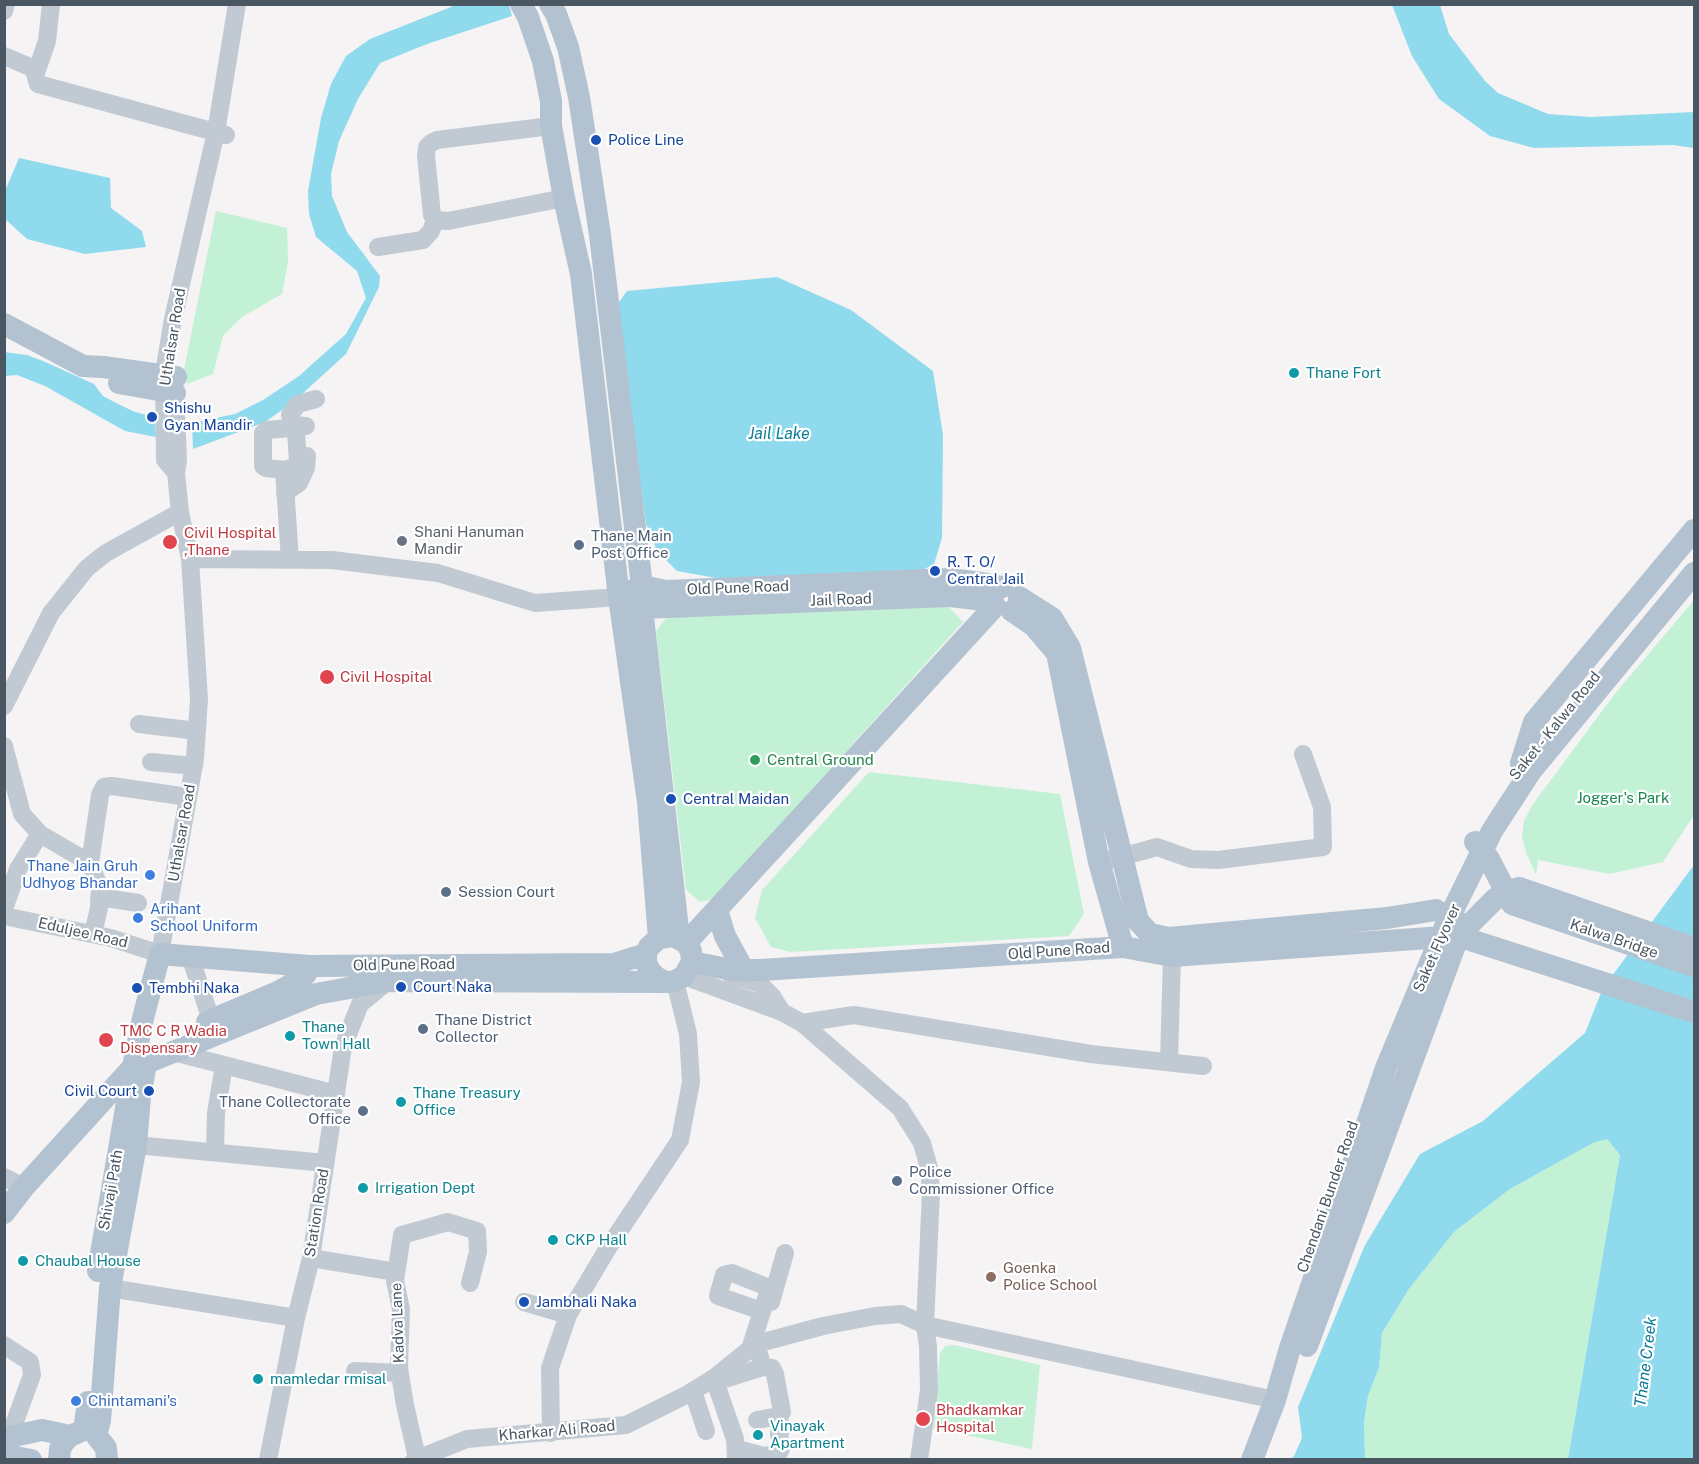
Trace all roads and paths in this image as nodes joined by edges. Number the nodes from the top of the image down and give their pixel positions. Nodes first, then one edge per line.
1 (6, 4) edge
2 (51, 4) edge
3 (237, 4) edge
4 (249, 4) edge
5 (521, 4) edge
6 (540, 4) edge
7 (550, 4) edge
8 (4, 11) edge
9 (4, 56) edge
10 (37, 70) junction
11 (231, 82) junction
12 (561, 129) junction
13 (221, 133) junction
14 (564, 198) junction
15 (435, 220) junction
16 (378, 247) dead end
17 (610, 323) junction
18 (4, 324) edge
19 (170, 384) junction
20 (316, 399) dead end
21 (284, 470) dead end
22 (285, 493) junction
23 (180, 512) junction
24 (1695, 530) edge
25 (1695, 556) edge
26 (190, 559) junction
27 (290, 560) junction
28 (1695, 573) edge
29 (1695, 585) edge
30 (619, 597) junction
31 (642, 597) junction
32 (1004, 601) junction
33 (4, 706) edge
34 (139, 724) dead end
35 (197, 731) junction
36 (4, 746) edge
37 (1303, 754) dead end
38 (151, 762) dead end
39 (1521, 763) junction
40 (194, 766) junction
41 (188, 797) junction
42 (40, 834) junction
43 (1472, 839) junction
44 (1122, 857) junction
45 (1489, 859) junction
46 (1099, 862) junction
47 (90, 863) junction
48 (11, 867) edge
49 (1505, 892) junction
50 (99, 897) junction
51 (138, 903) dead end
52 (1534, 903) junction
53 (4, 909) edge
54 (717, 910) junction
55 (1436, 910) junction
56 (4, 916) edge
57 (1143, 927) junction
58 (93, 934) junction
59 (1458, 936) junction
60 (1426, 937) junction
61 (1123, 947) junction
62 (1695, 948) edge
63 (160, 954) junction
64 (190, 956) junction
65 (1172, 956) junction
66 (677, 957) junction
67 (309, 966) junction
68 (1695, 966) edge
69 (749, 974) junction
70 (388, 981) junction
71 (782, 1012) junction
72 (1695, 1012) edge
73 (211, 1020) junction
74 (802, 1023) junction
75 (173, 1052) junction
76 (1169, 1062) junction
77 (140, 1065) junction
78 (224, 1065) junction
79 (1203, 1065) dead end
80 (336, 1094) junction
81 (136, 1145) junction
82 (215, 1152) junction
83 (325, 1163) junction
84 (14, 1182) edge
85 (4, 1213) edge
86 (785, 1253) dead end
87 (310, 1258) junction
88 (396, 1272) junction
89 (470, 1283) dead end
90 (110, 1288) junction
91 (524, 1302) dead end
92 (762, 1311) dead end
93 (568, 1315) junction
94 (296, 1318) junction
95 (925, 1325) junction
96 (756, 1344) junction
97 (4, 1345) edge
98 (762, 1367) junction
99 (355, 1371) dead end
100 (400, 1373) junction
101 (719, 1379) junction
102 (1279, 1390) junction
103 (693, 1391) junction
104 (779, 1416) junction
105 (757, 1420) dead end
106 (705, 1431) dead end
107 (551, 1433) junction
108 (83, 1434) junction
109 (12, 1449) edge
110 (739, 1455) edge
111 (416, 1459) edge
112 (59, 1460) edge
113 (106, 1460) edge
114 (268, 1460) edge
115 (919, 1460) edge
116 (1252, 1460) edge

1 - 8 street
2 - 10 street
3 - 11 street, Uthalsar Road
4 - 11 street
5 - 12 main road
6 - 12 main road
7 - 17 main road
9 - 10 street
10 - 13 street
11 - 13 street, Uthalsar Road
12 - 14 main road
12 - 15 street
12 - 17 main road
13 - 19 street, Uthalsar Road
14 - 15 street
14 - 30 main road
15 - 16 street
17 - 31 main road
18 - 19 main road
19 - 23 street, Uthalsar Road
20 - 22 street
21 - 22 street
22 - 27 street
23 - 26 street, Uthalsar Road
23 - 33 street
24 - 39 main road
25 - 39 main road, Saket - Kalwa Road
26 - 27 street
26 - 35 street, Uthalsar Road
27 - 30 street
28 - 102 main road, Saket Flyover
29 - 45 main road, Saket - Kalwa Road
30 - 31 main road
30 - 66 main road
31 - 32 main road, Old Pune Road
31 - 66 main road
32 - 44 main road, Old Pune Road
32 - 46 main road
32 - 54 main road
34 - 35 street
35 - 40 street, Uthalsar Road
36 - 42 street
37 - 44 street
38 - 40 street
39 - 43 main road, Saket - Kalwa Road
40 - 41 street, Uthalsar Road
41 - 47 street
41 - 63 street, Uthalsar Road
42 - 47 street
42 - 48 street
43 - 45 main road
43 - 55 main road, Saket - Kalwa Road
44 - 46 street
44 - 57 main road, Old Pune Road
45 - 49 main road
45 - 59 main road, Saket - Kalwa Road
46 - 61 main road
47 - 50 street
48 - 53 street
49 - 52 main road
49 - 59 main road
50 - 51 street
50 - 58 street
52 - 62 main road, Kalwa Bridge
52 - 68 main road, Kalwa Bridge
54 - 66 main road
54 - 69 main road
55 - 57 main road
55 - 60 main road
56 - 58 street, Eduljee Road
57 - 61 main road
58 - 63 street, Eduljee Road
59 - 60 main road, Old Pune Road
59 - 72 main road, Old Pune Road
59 - 102 main road
60 - 65 main road, Old Pune Road
60 - 102 main road, Chendani Bunder Road
61 - 65 main road, Old Pune Road
61 - 69 main road, Old Pune Road
63 - 64 main road, Old Pune Road
63 - 77 main road, Shivaji Path
64 - 67 main road, Old Pune Road
64 - 73 street
65 - 76 street
66 - 67 main road, Old Pune Road
66 - 69 main road, Old Pune Road
66 - 69 main road
66 - 69 street
66 - 70 main road, Old Pune Road
66 - 71 street
66 - 93 street
67 - 73 main road
69 - 71 street
70 - 75 main road, Old Pune Road
70 - 80 street, Station Road
71 - 74 street
73 - 77 main road
74 - 76 street
74 - 95 street
75 - 77 main road, Old Pune Road
75 - 78 street
76 - 79 street
77 - 81 main road
77 - 84 main road
77 - 108 main road, Shivaji Path
78 - 80 street
78 - 82 street
80 - 83 street, Station Road
81 - 82 street
81 - 90 main road
82 - 83 street
83 - 87 street, Station Road
84 - 85 main road
86 - 96 street
87 - 88 street, Kadva Lane
87 - 94 street, Station Road
88 - 89 street
88 - 100 street, Kadva Lane
90 - 94 street
90 - 108 main road
91 - 93 street
92 - 96 street
93 - 107 street
94 - 114 street, Station Road
95 - 96 street, Kharkar Ali Road
95 - 102 street, Kharkar Ali Road
95 - 115 street
96 - 98 street
96 - 101 street, Kharkar Ali Road
97 - 109 street
98 - 101 street
98 - 104 street
99 - 100 street
100 - 111 street, Kadva Lane
101 - 103 street, Kharkar Ali Road
101 - 110 street
102 - 116 main road
103 - 106 street
103 - 107 street, Kharkar Ali Road
104 - 105 street
104 - 110 street
107 - 111 street, Kharkar Ali Road
108 - 109 main road
108 - 112 main road
108 - 113 main road

